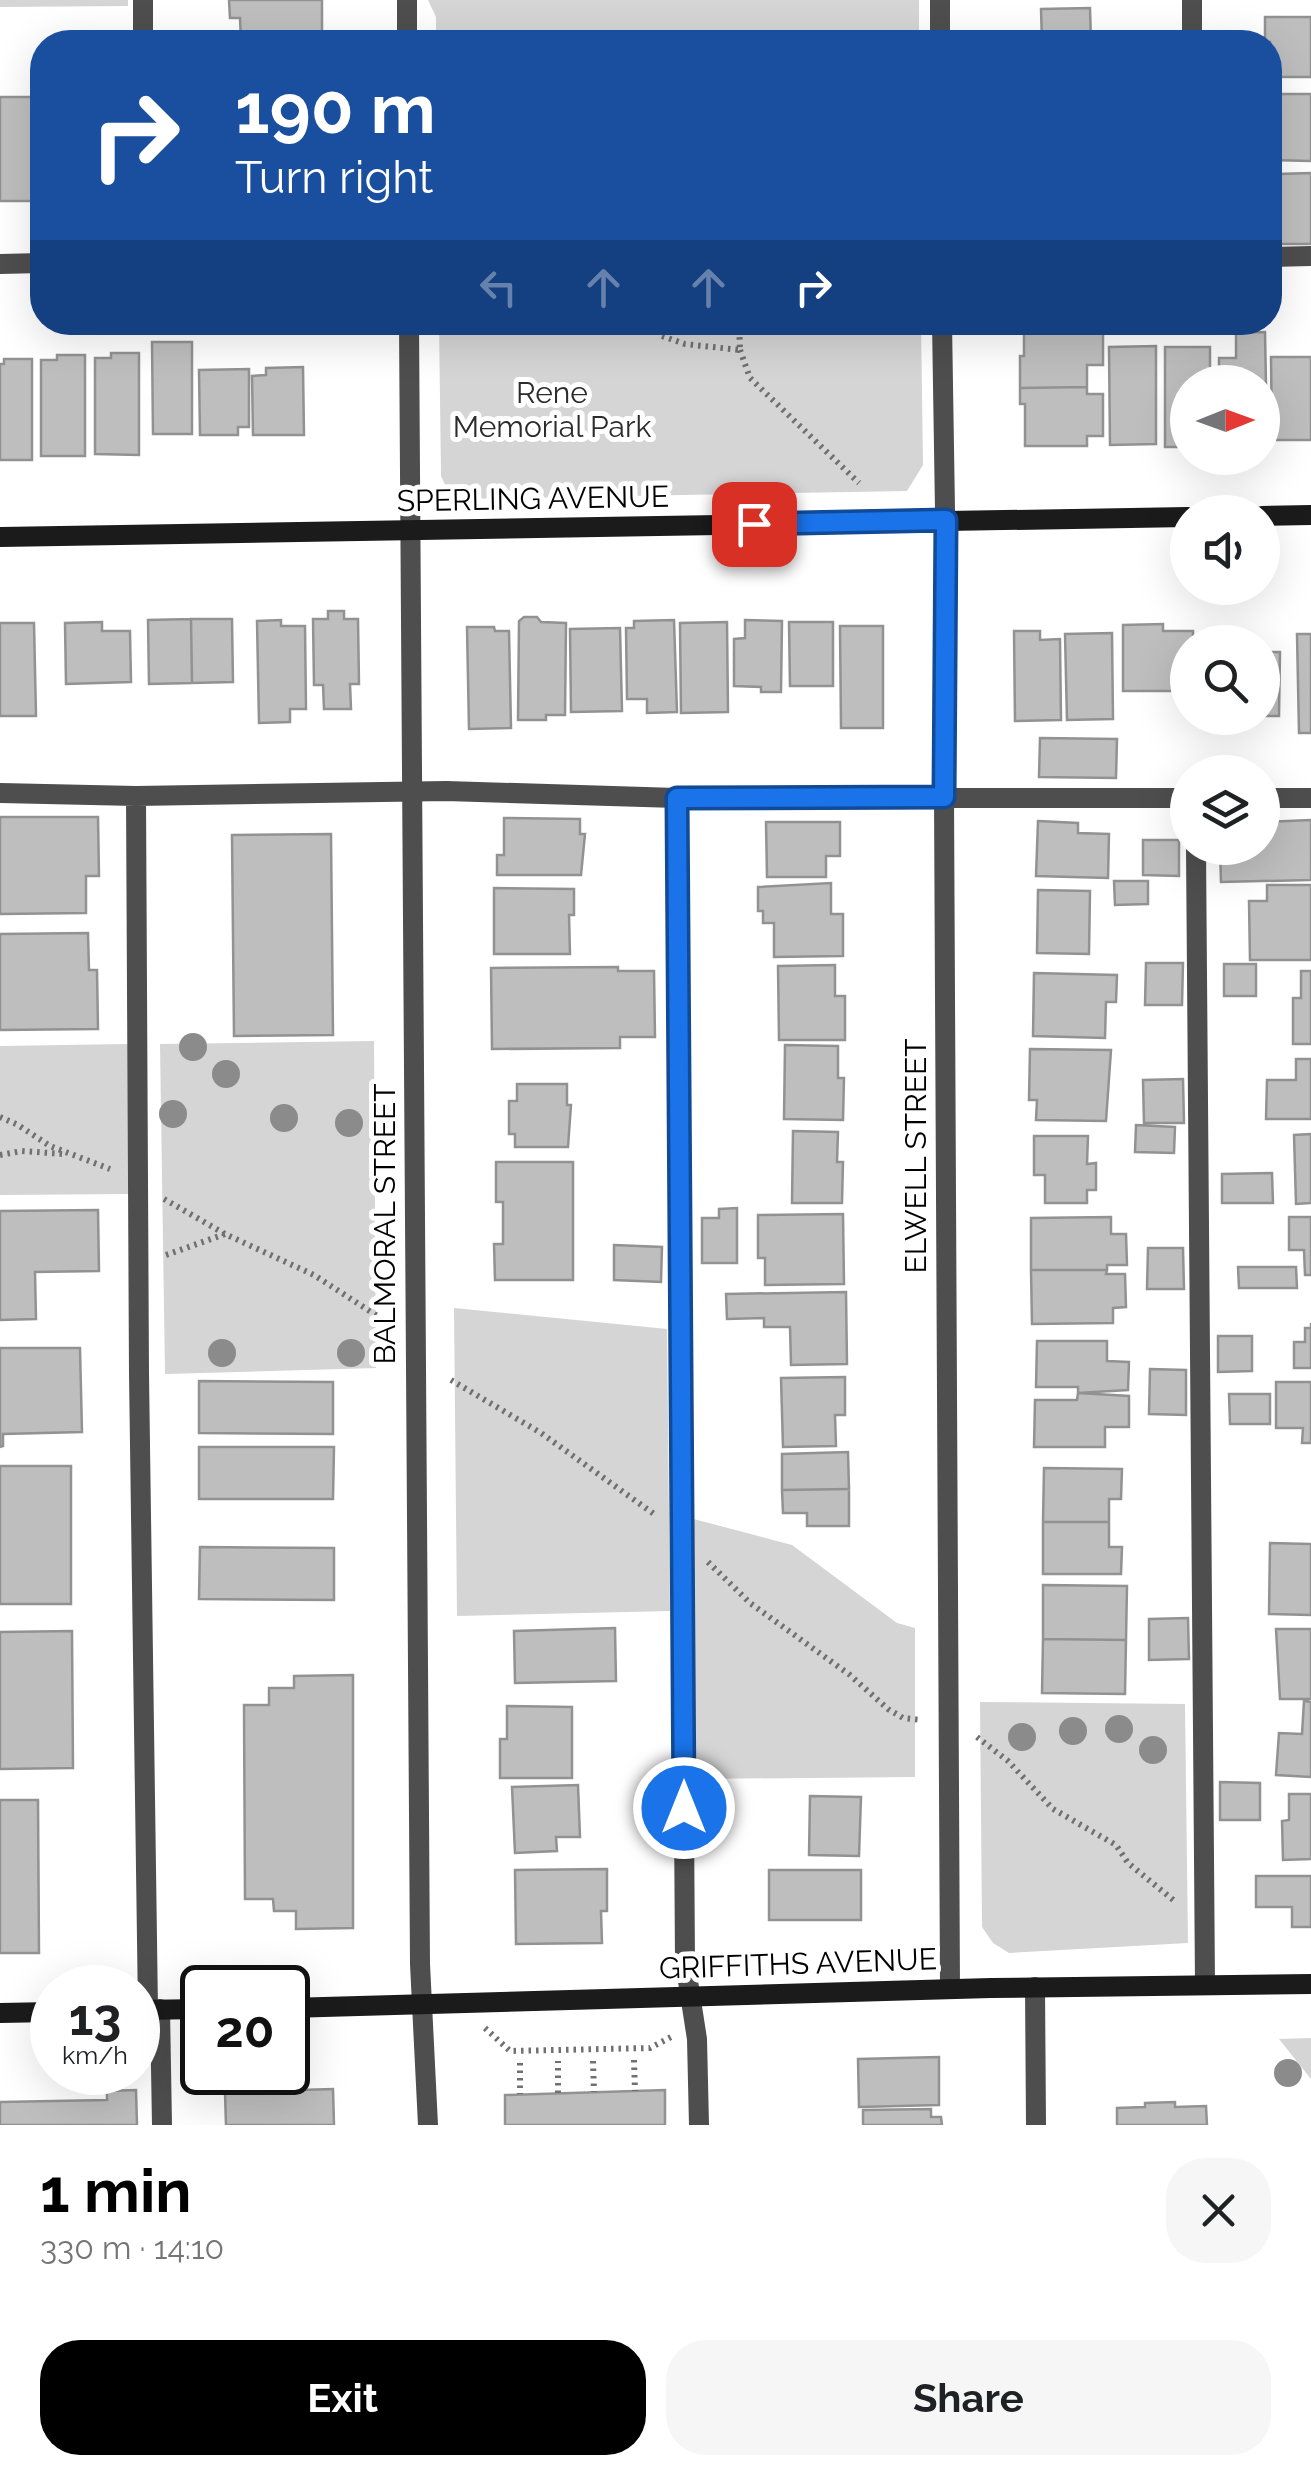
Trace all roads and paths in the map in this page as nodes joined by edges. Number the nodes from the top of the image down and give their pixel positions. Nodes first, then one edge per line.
1 (143, 0) edge
2 (407, 0) edge
3 (940, 0) edge
4 (1192, 0) edge
5 (143, 30) edge
6 (407, 30) edge
7 (940, 30) edge
8 (1192, 30) edge
9 (1311, 256) edge
10 (1282, 257) edge
11 (30, 263) edge
12 (0, 264) edge
13 (409, 335) edge
14 (739, 335) edge
15 (942, 335) edge
16 (662, 336) dead end
17 (740, 350) junction
18 (859, 483) dead end
19 (1311, 515) edge
20 (1280, 516) edge
21 (1170, 517) edge
22 (946, 520) junction
23 (409, 532) junction
24 (0, 537) edge
25 (412, 792) junction
26 (0, 793) edge
27 (136, 796) junction
28 (944, 797) junction
29 (677, 798) junction
30 (1170, 798) edge
31 (1280, 798) edge
32 (1311, 798) edge
33 (1196, 865) edge
34 (0, 1117) edge
35 (0, 1155) edge
36 (70, 1155) junction
37 (138, 1179) junction
38 (225, 1234) junction
39 (138, 1268) junction
40 (382, 1319) dead end
41 (977, 1737) dead end
42 (1205, 1926) junction
43 (148, 1965) edge
44 (1205, 1984) junction
45 (1311, 1984) edge
46 (1035, 1987) junction
47 (950, 1989) junction
48 (692, 1996) junction
49 (465, 2005) junction
50 (422, 2006) junction
51 (310, 2008) edge
52 (30, 2012) edge
53 (0, 2013) edge
54 (634, 2060) dead end
55 (558, 2061) dead end
56 (593, 2061) dead end
57 (520, 2062) dead end
58 (636, 2091) dead end
59 (594, 2092) dead end
60 (558, 2093) dead end
61 (520, 2094) dead end
62 (159, 2095) edge
63 (162, 2125) edge
64 (428, 2125) edge
65 (699, 2125) edge
66 (1036, 2125) edge

1 - 5 street
2 - 6 street
3 - 7 street
4 - 8 street
9 - 10 street
11 - 12 street
13 - 23 street, BALMORAL STREET
14 - 17 path
15 - 22 street, ELWELL STREET
16 - 17 path
17 - 18 path
19 - 20 street
21 - 22 street, SPERLING AVENUE
22 - 23 street, SPERLING AVENUE
22 - 28 street, ELWELL STREET
23 - 24 street, SPERLING AVENUE
23 - 25 street, BALMORAL STREET
25 - 27 street
25 - 29 street
25 - 50 street, BALMORAL STREET
26 - 27 street
27 - 37 street
28 - 29 street
28 - 30 street
28 - 47 street, ELWELL STREET
29 - 48 street
31 - 32 street
33 - 42 street
34 - 36 path
35 - 36 path
36 - 37 path
37 - 38 path
37 - 39 street
38 - 39 path
38 - 40 path
39 - 43 street
41 - 42 path
42 - 44 street
44 - 45 street, GRIFFITHS AVENUE
44 - 46 street, GRIFFITHS AVENUE
46 - 47 street, GRIFFITHS AVENUE
46 - 66 street
47 - 48 street, GRIFFITHS AVENUE
48 - 49 street, GRIFFITHS AVENUE
48 - 49 path
48 - 65 street
49 - 50 street, GRIFFITHS AVENUE
50 - 51 street, GRIFFITHS AVENUE
50 - 64 street, BALMORAL STREET
52 - 53 street
54 - 58 path
55 - 60 path
56 - 59 path
57 - 61 path
62 - 63 street

